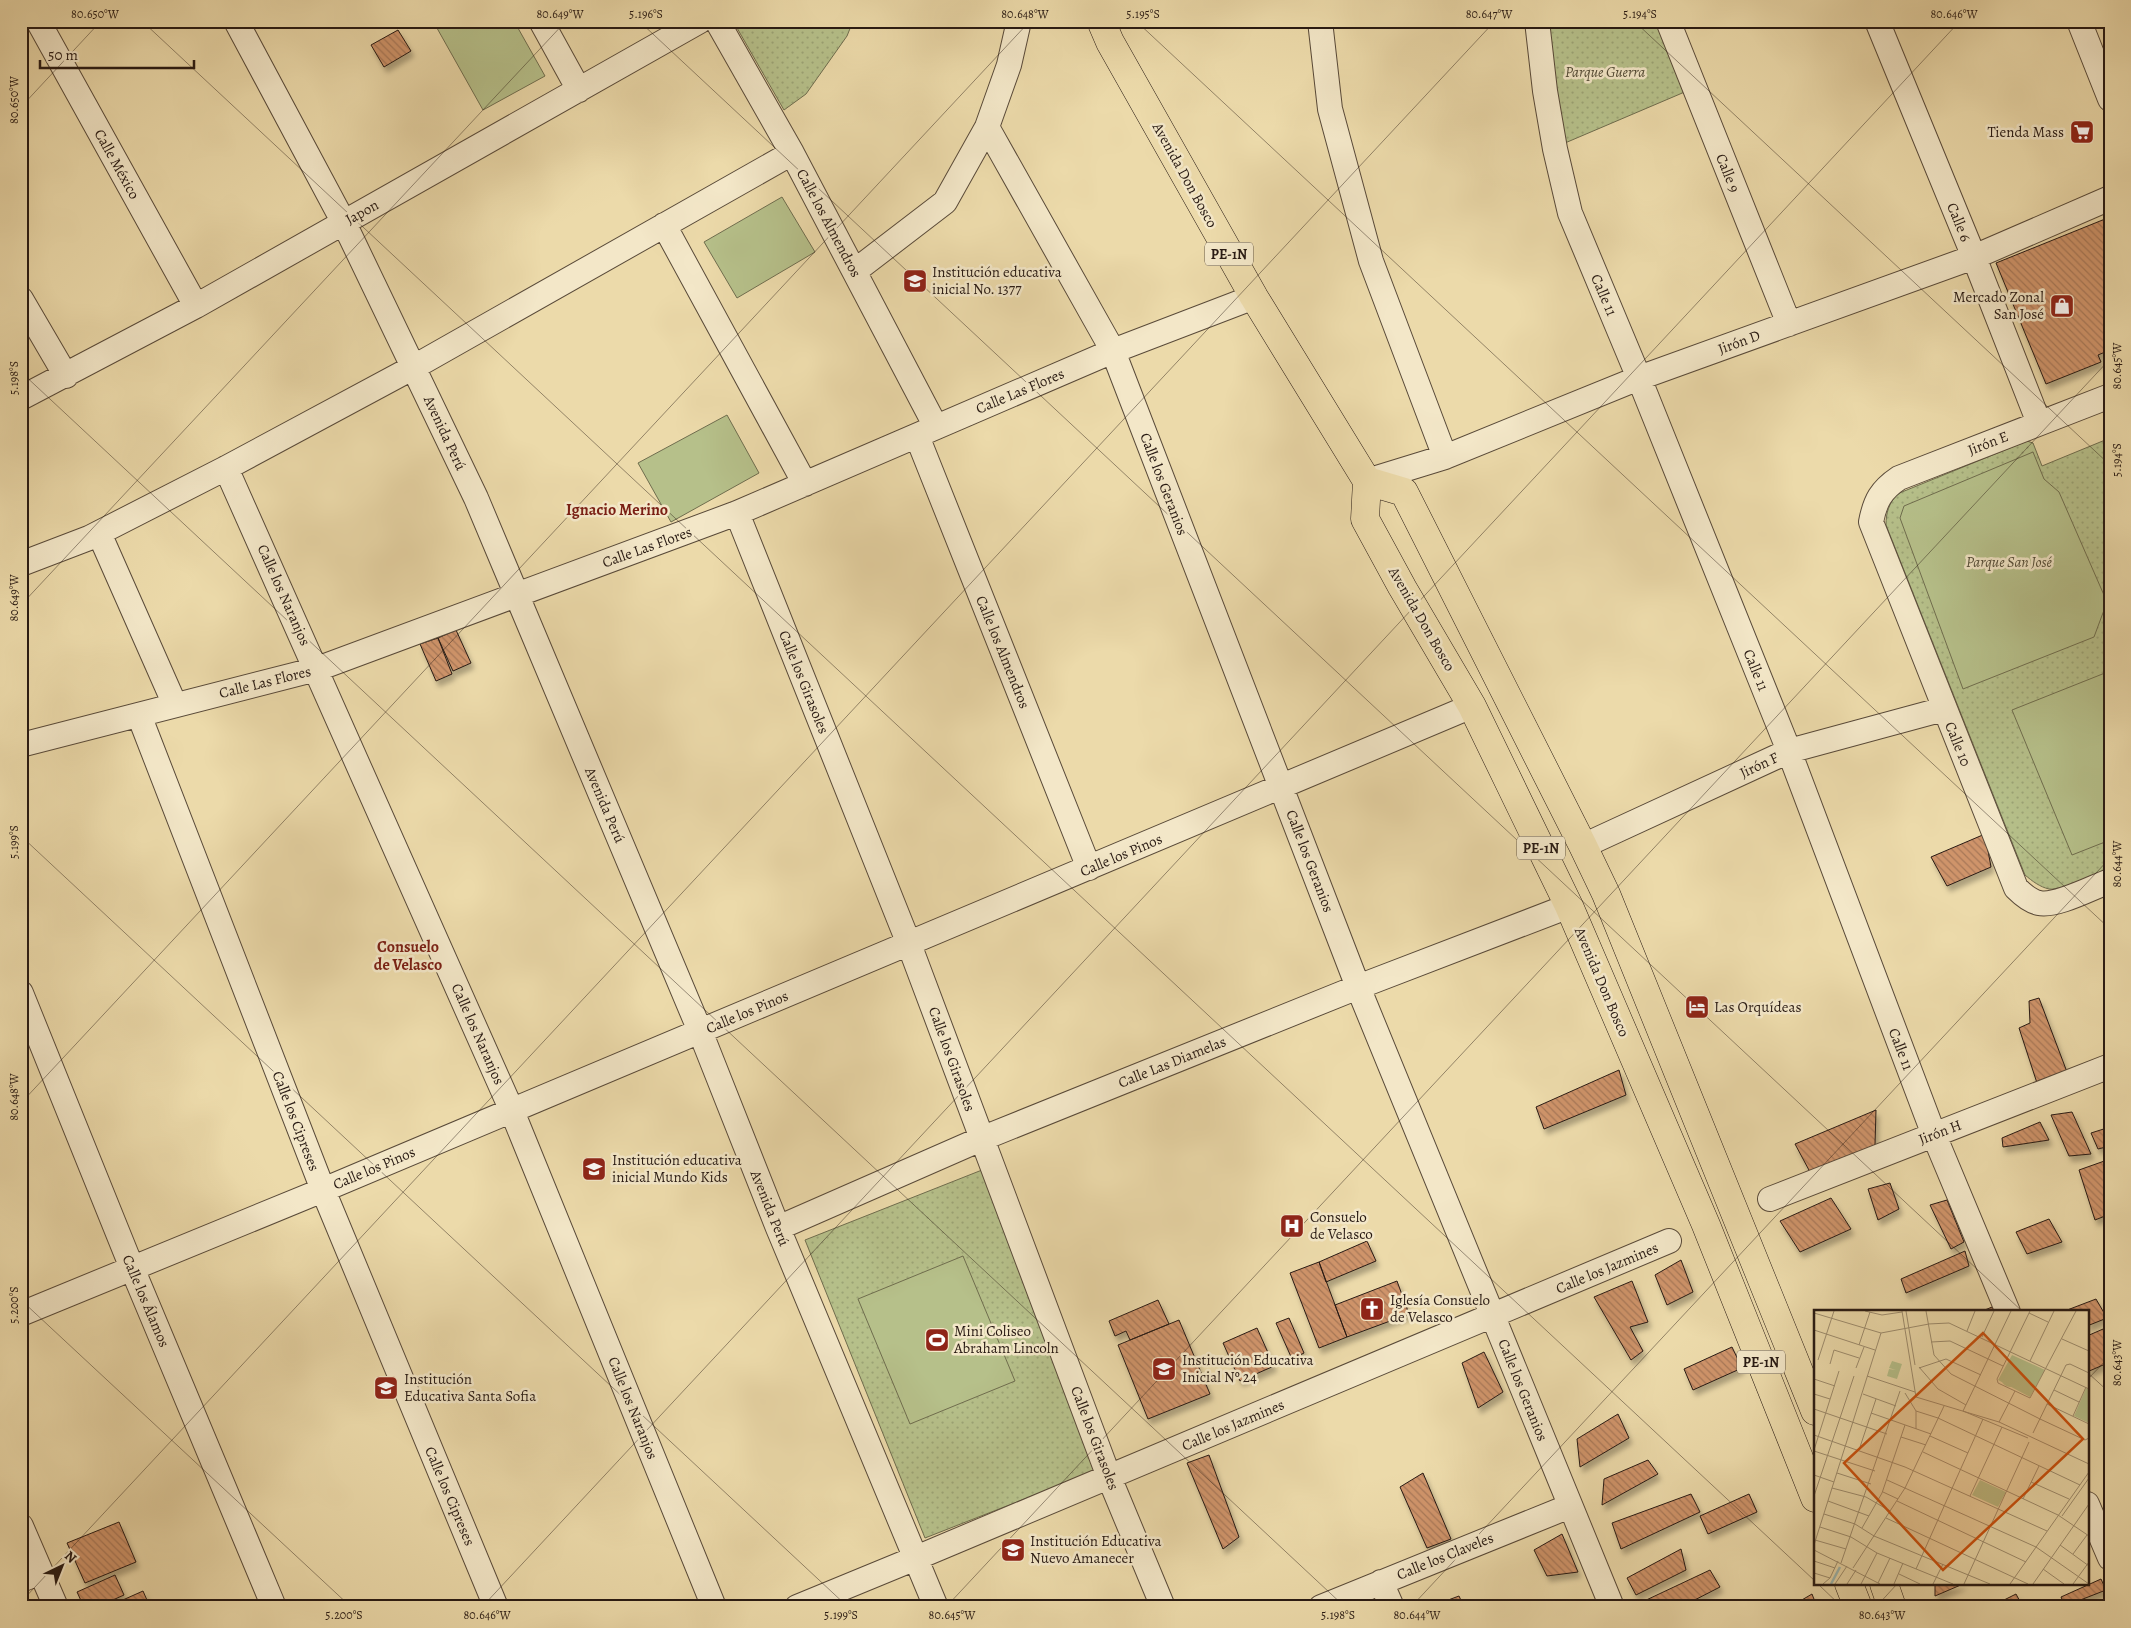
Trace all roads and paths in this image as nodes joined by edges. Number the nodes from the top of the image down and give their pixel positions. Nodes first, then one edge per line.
1 (38, 21) edge
2 (236, 21) edge
3 (541, 21) edge
4 (700, 21) edge
5 (717, 21) edge
6 (1019, 21) edge
7 (1101, 21) edge
8 (1320, 21) edge
9 (1537, 21) edge
10 (1668, 21) edge
11 (1877, 21) edge
12 (2082, 22) edge
13 (579, 90) junction
14 (2110, 99) edge
15 (987, 127) junction
16 (792, 153) junction
17 (2110, 198) edge
18 (344, 223) junction
19 (664, 225) junction
20 (1974, 257) junction
21 (854, 271) junction
22 (1254, 297) junction
23 (21, 299) edge
24 (196, 306) junction
25 (1788, 324) junction
26 (1112, 351) junction
27 (414, 367) junction
28 (66, 376) junction
29 (1639, 378) junction
30 (2110, 396) edge
31 (21, 398) edge
32 (2039, 423) junction
33 (927, 432) junction
34 (1444, 457) junction
35 (226, 468) junction
36 (1367, 481) junction
37 (805, 484) junction
38 (1875, 503) joint
39 (737, 513) junction
40 (99, 533) junction
41 (21, 564) edge
42 (517, 595) junction
43 (317, 669) junction
44 (175, 705) junction
45 (1472, 706) junction
46 (1944, 709) junction
47 (139, 715) junction
48 (21, 745) edge
49 (1789, 751) junction
50 (1282, 788) junction
51 (1583, 846) junction
52 (1089, 868) junction
53 (2110, 881) edge
54 (1569, 906) junction
55 (909, 944) junction
56 (1358, 987) junction
57 (21, 993) edge
58 (700, 1031) junction
59 (2110, 1066) edge
60 (512, 1110) junction
61 (1934, 1135) junction
62 (981, 1139) junction
63 (322, 1190) junction
64 (1770, 1199) dead end
65 (1736, 1212) junction
66 (1706, 1226) junction
67 (778, 1228) junction
68 (1669, 1241) dead end
69 (132, 1268) junction
70 (2007, 1310) edge
71 (21, 1314) edge
72 (1492, 1316) junction
73 (1814, 1408) edge
74 (1109, 1477) junction
75 (1814, 1496) edge
76 (1570, 1506) junction
77 (2088, 1506) edge
78 (21, 1526) edge
79 (916, 1558) junction
80 (2110, 1558) edge
81 (31, 1576) edge
82 (1381, 1582) junction
83 (1850, 1586) edge
84 (1885, 1586) edge
85 (56, 1607) edge
86 (274, 1607) edge
87 (496, 1607) edge
88 (714, 1607) edge
89 (797, 1607) edge
90 (936, 1607) edge
91 (1163, 1607) edge
92 (1321, 1607) edge
93 (1392, 1607) edge
94 (1612, 1607) edge
95 (1858, 1607) edge
96 (1892, 1607) edge

1 - 24 street, Calle México
2 - 18 street, Avenida Perú
3 - 13 street
4 - 13 street, Japon
5 - 16 street, Calle los Almendros
6 - 15 street
7 - 22 main road, Avenida Don Bosco / PE-1N
8 - 34 street
9 - 29 street, Calle 11
10 - 25 street, Calle 9
11 - 20 street, Calle 6
12 - 14 street
13 - 18 street, Japon
15 - 21 street
15 - 26 street, Calle los Geranios
16 - 19 street
16 - 21 street, Calle los Almendros
17 - 20 street, Jirón D
18 - 24 street, Japon
18 - 27 street, Avenida Perú
19 - 27 street
19 - 37 street
20 - 25 street, Jirón D
20 - 32 street, Calle 6
21 - 33 street, Calle los Almendros
22 - 26 street, Calle Las Flores
22 - 36 main road, Avenida Don Bosco / PE-1N
23 - 28 street
24 - 28 street, Japon
25 - 29 street, Jirón D
26 - 33 street, Calle Las Flores
26 - 50 street, Calle los Geranios
27 - 35 street
27 - 42 street, Avenida Perú
28 - 31 street, Japon
29 - 34 street, Jirón D
29 - 49 street, Calle 11
30 - 32 street, Jirón E
32 - 38 street, Jirón E
33 - 37 street, Calle Las Flores
33 - 52 street, Calle los Almendros
34 - 36 street, Jirón D
35 - 40 street
35 - 43 street, Calle los Naranjos
36 - 45 main road, Avenida Don Bosco / PE-1N
36 - 51 main road, PE-1N
37 - 39 street, Calle Las Flores
38 - 46 street, Calle 10
39 - 42 street, Calle Las Flores
39 - 55 street, Calle los Girasoles
40 - 41 street
40 - 44 street
42 - 43 street, Calle Las Flores
42 - 58 street, Avenida Perú
43 - 44 street, Calle Las Flores
43 - 60 street, Calle los Naranjos
44 - 47 street, Calle Las Flores
45 - 50 street, Calle los Pinos
45 - 54 main road, Avenida Don Bosco / PE-1N
46 - 49 street, Jirón F
46 - 53 street, Calle 10
47 - 48 street, Calle Las Flores
47 - 63 street, Calle los Cipreses
49 - 51 street, Jirón F
49 - 61 street, Calle 11
50 - 52 street, Calle los Pinos
50 - 56 street, Calle los Geranios
51 - 65 main road, PE-1N
52 - 55 street, Calle los Pinos
54 - 56 street, Calle Las Diamelas
54 - 66 main road, Avenida Don Bosco / PE-1N
55 - 58 street, Calle los Pinos
55 - 62 street, Calle los Girasoles
56 - 62 street, Calle Las Diamelas
56 - 72 street, Calle los Geranios
57 - 69 street, Calle los Álamos
58 - 60 street, Calle los Pinos
58 - 67 street, Avenida Perú
59 - 61 street, Jirón H
60 - 63 street, Calle los Pinos
60 - 88 street, Calle los Naranjos
61 - 64 street, Jirón H
61 - 70 street, Calle 11
62 - 67 street, Calle Las Diamelas
62 - 74 street, Calle los Girasoles
63 - 69 street, Calle los Pinos
63 - 87 street, Calle los Cipreses
65 - 66 main road
65 - 73 main road, PE-1N
66 - 75 main road, Avenida Don Bosco / PE-1N
67 - 79 street, Avenida Perú
68 - 72 street, Calle los Jazmines
69 - 71 street, Calle los Pinos
69 - 86 street, Calle los Álamos
72 - 74 street, Calle los Jazmines
72 - 76 street, Calle los Geranios
74 - 79 street, Calle los Jazmines
74 - 91 street, Calle los Girasoles
76 - 82 street, Calle los Claveles
76 - 94 street, Calle los Geranios
77 - 80 street
78 - 81 street
79 - 89 street, Calle los Jazmines
79 - 90 street, Avenida Perú
81 - 85 street
82 - 92 street, Calle los Claveles
82 - 93 street
83 - 95 main road
84 - 96 main road

